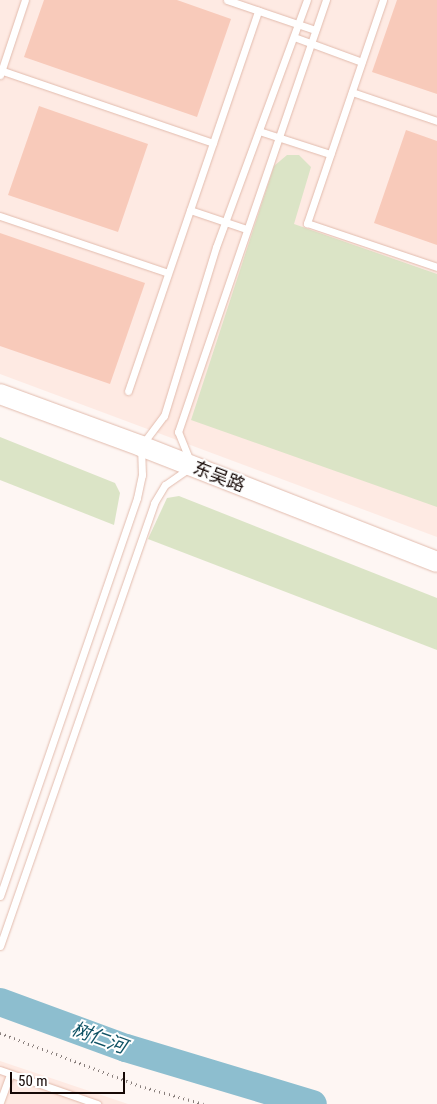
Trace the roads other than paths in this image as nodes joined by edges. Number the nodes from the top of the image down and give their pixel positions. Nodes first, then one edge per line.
1 (26, 0) edge
2 (227, 0) edge
3 (307, 0) edge
4 (326, 0) edge
5 (383, 0) edge
6 (258, 10) junction
7 (298, 24) junction
8 (315, 30) junction
9 (294, 37) junction
10 (310, 43) junction
11 (362, 62) junction
12 (0, 72) edge
13 (352, 92) junction
14 (437, 121) edge
15 (259, 131) junction
16 (278, 137) junction
17 (213, 143) junction
18 (330, 154) junction
19 (190, 210) junction
20 (0, 216) edge
21 (226, 222) junction
22 (246, 229) junction
23 (437, 267) edge
24 (168, 273) junction
25 (128, 391) dead end
26 (0, 394) edge
27 (141, 446) junction
28 (192, 466) junction
29 (437, 562) edge
30 (0, 896) edge
31 (0, 946) edge
32 (0, 1070) edge
33 (10, 1074) junction
34 (0, 1102) edge
35 (97, 1104) edge

1 - 12 lane
2 - 6 lane
3 - 7 lane
4 - 8 lane
5 - 11 lane
6 - 7 lane
6 - 17 lane
7 - 8 lane
7 - 9 lane
8 - 10 lane
9 - 10 lane
9 - 15 lane
10 - 11 lane
10 - 16 lane
11 - 13 lane
12 - 17 lane
13 - 14 lane
13 - 18 lane
15 - 16 lane
15 - 21 lane
16 - 18 lane
16 - 22 lane
17 - 19 lane
18 - 23 lane
19 - 21 lane
19 - 24 lane
20 - 24 lane
21 - 22 lane
21 - 27 lane
22 - 28 lane
24 - 25 lane
26 - 27 street, 东吴路
27 - 28 street, 东吴路
27 - 30 lane
28 - 29 street, 东吴路
28 - 31 lane
32 - 33 lane
33 - 34 lane
33 - 35 lane

